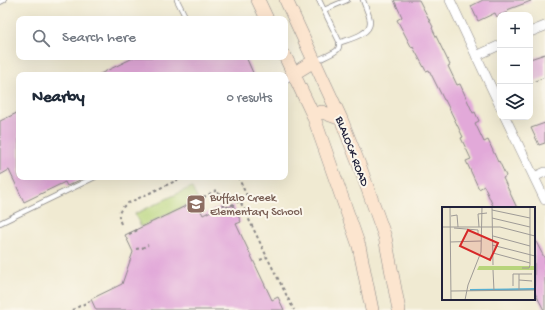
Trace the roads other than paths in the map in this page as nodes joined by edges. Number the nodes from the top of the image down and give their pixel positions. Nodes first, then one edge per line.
1 (178, 0) edge
2 (258, 0) edge
3 (286, 0) edge
4 (319, 0) edge
5 (347, 0) edge
6 (363, 0) edge
7 (450, 0) edge
8 (324, 10) junction
9 (184, 14) dead end
10 (266, 16) edge
11 (545, 26) edge
12 (533, 31) edge
13 (339, 43) junction
14 (497, 46) edge
15 (476, 56) junction
16 (286, 60) edge
17 (314, 61) junction
18 (288, 72) edge
19 (289, 78) edge
20 (497, 100) edge
21 (313, 115) junction
22 (342, 119) junction
23 (506, 120) edge
24 (545, 172) edge
25 (534, 177) junction
26 (89, 180) edge
27 (545, 200) edge
28 (0, 223) edge
29 (372, 310) edge
30 (399, 310) edge

1 - 9 lane
2 - 10 main road
3 - 17 main road, BLALOCK ROAD
4 - 8 lane
5 - 8 lane
6 - 13 lane
7 - 15 street
8 - 13 lane
11 - 12 street
13 - 17 lane
14 - 15 street
15 - 20 street
16 - 18 main road, BLALOCK ROAD
17 - 19 main road
17 - 22 main road, BLALOCK ROAD
19 - 21 main road, BLALOCK ROAD
21 - 22 main road
21 - 29 main road, BLALOCK ROAD
22 - 30 main road, BLALOCK ROAD
23 - 25 street
24 - 25 street
25 - 27 street
26 - 28 lane

